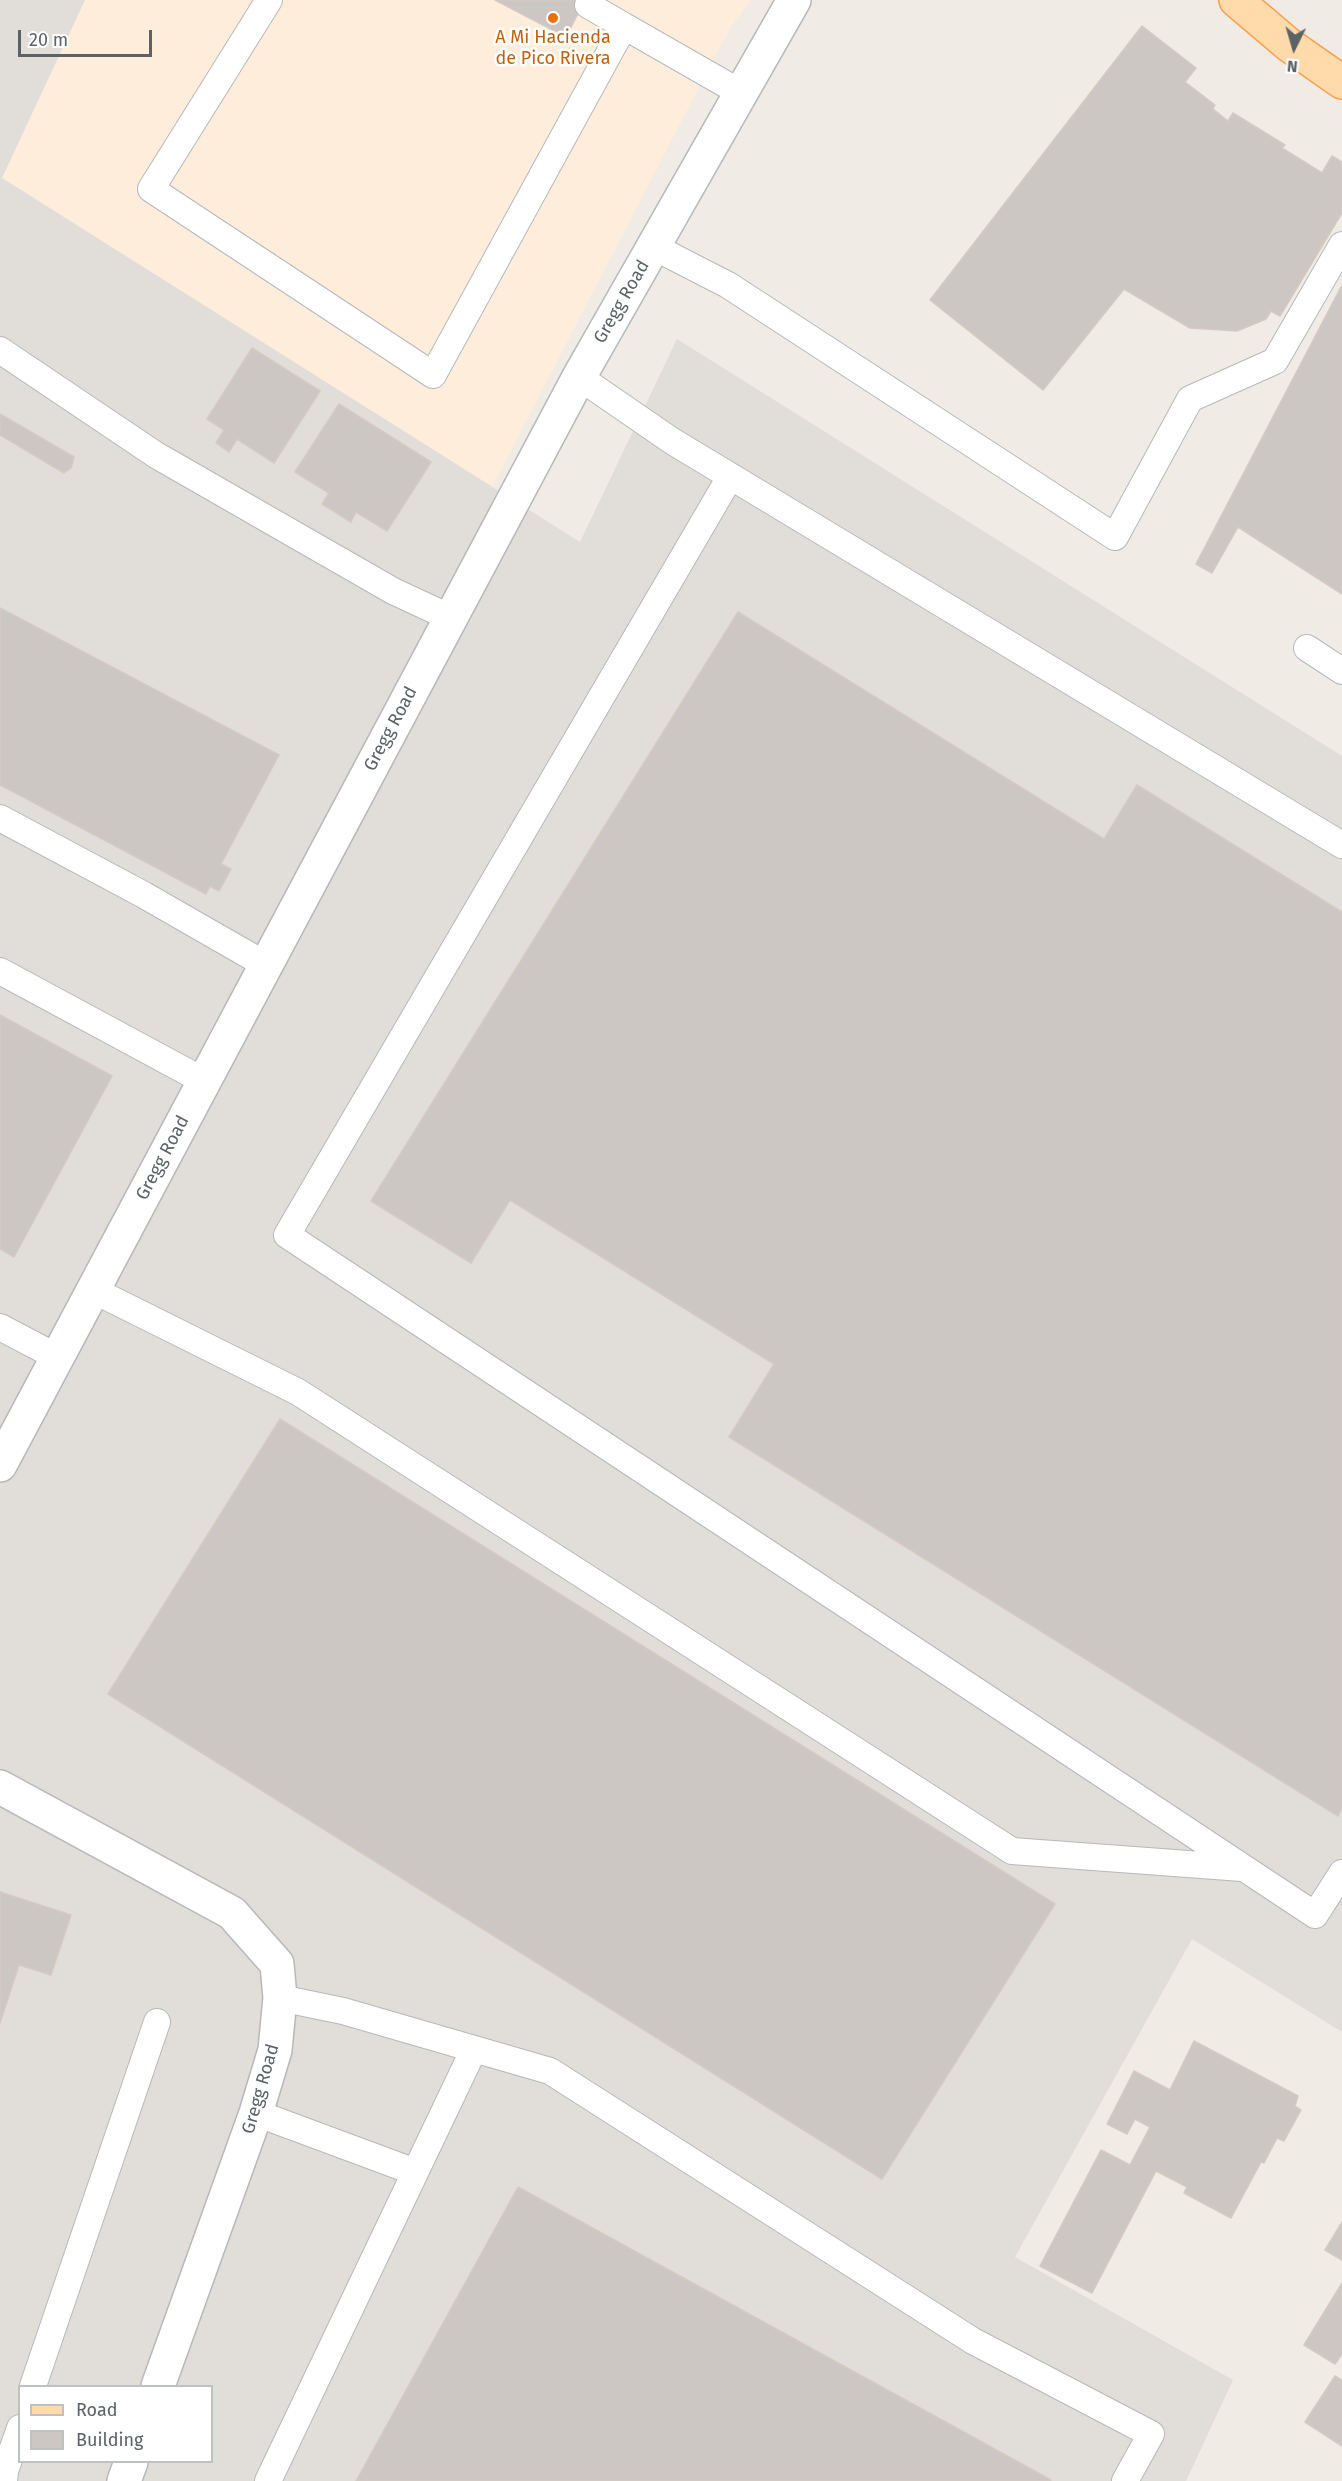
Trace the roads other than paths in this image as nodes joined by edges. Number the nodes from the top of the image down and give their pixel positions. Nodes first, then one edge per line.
1 (269, 0) edge
2 (794, 0) edge
3 (1236, 0) edge
4 (588, 5) dead end
5 (624, 26) junction
6 (1342, 82) edge
7 (741, 93) junction
8 (1342, 245) edge
9 (654, 247) junction
10 (0, 350) edge
11 (579, 377) junction
12 (730, 477) junction
13 (451, 618) junction
14 (1307, 648) dead end
15 (1342, 671) edge
16 (0, 818) edge
17 (1342, 845) edge
18 (266, 965) junction
19 (0, 971) edge
20 (204, 1081) junction
21 (93, 1290) junction
22 (0, 1327) edge
23 (57, 1357) junction
24 (0, 1465) edge
25 (0, 1787) edge
26 (1243, 1868) junction
27 (1342, 1873) edge
28 (280, 1998) junction
29 (157, 2022) dead end
30 (474, 2049) junction
31 (256, 2114) junction
32 (415, 2172) junction
33 (33, 2385) edge
34 (158, 2385) edge
35 (18, 2434) edge
36 (131, 2463) edge
37 (4, 2481) edge
38 (124, 2481) edge
39 (268, 2481) edge
40 (1125, 2481) edge

1 - 5 lane
2 - 7 street, Gregg Road
3 - 6 main road
4 - 5 lane
5 - 7 lane
7 - 9 street, Gregg Road
8 - 9 lane
9 - 11 street, Gregg Road
10 - 13 lane
11 - 12 lane
11 - 13 street, Gregg Road
12 - 17 lane
12 - 26 lane
13 - 18 street, Gregg Road
14 - 15 lane
16 - 18 lane
18 - 20 street, Gregg Road
19 - 20 lane
20 - 21 street, Gregg Road
21 - 23 street, Gregg Road
21 - 26 lane
22 - 23 lane
23 - 24 street, Gregg Road
25 - 28 street, Gregg Road
26 - 27 lane
28 - 30 lane
28 - 31 street, Gregg Road
29 - 33 lane
30 - 32 lane
30 - 40 lane
31 - 32 lane
31 - 34 street, Gregg Road
32 - 39 lane
35 - 37 lane
36 - 38 street

